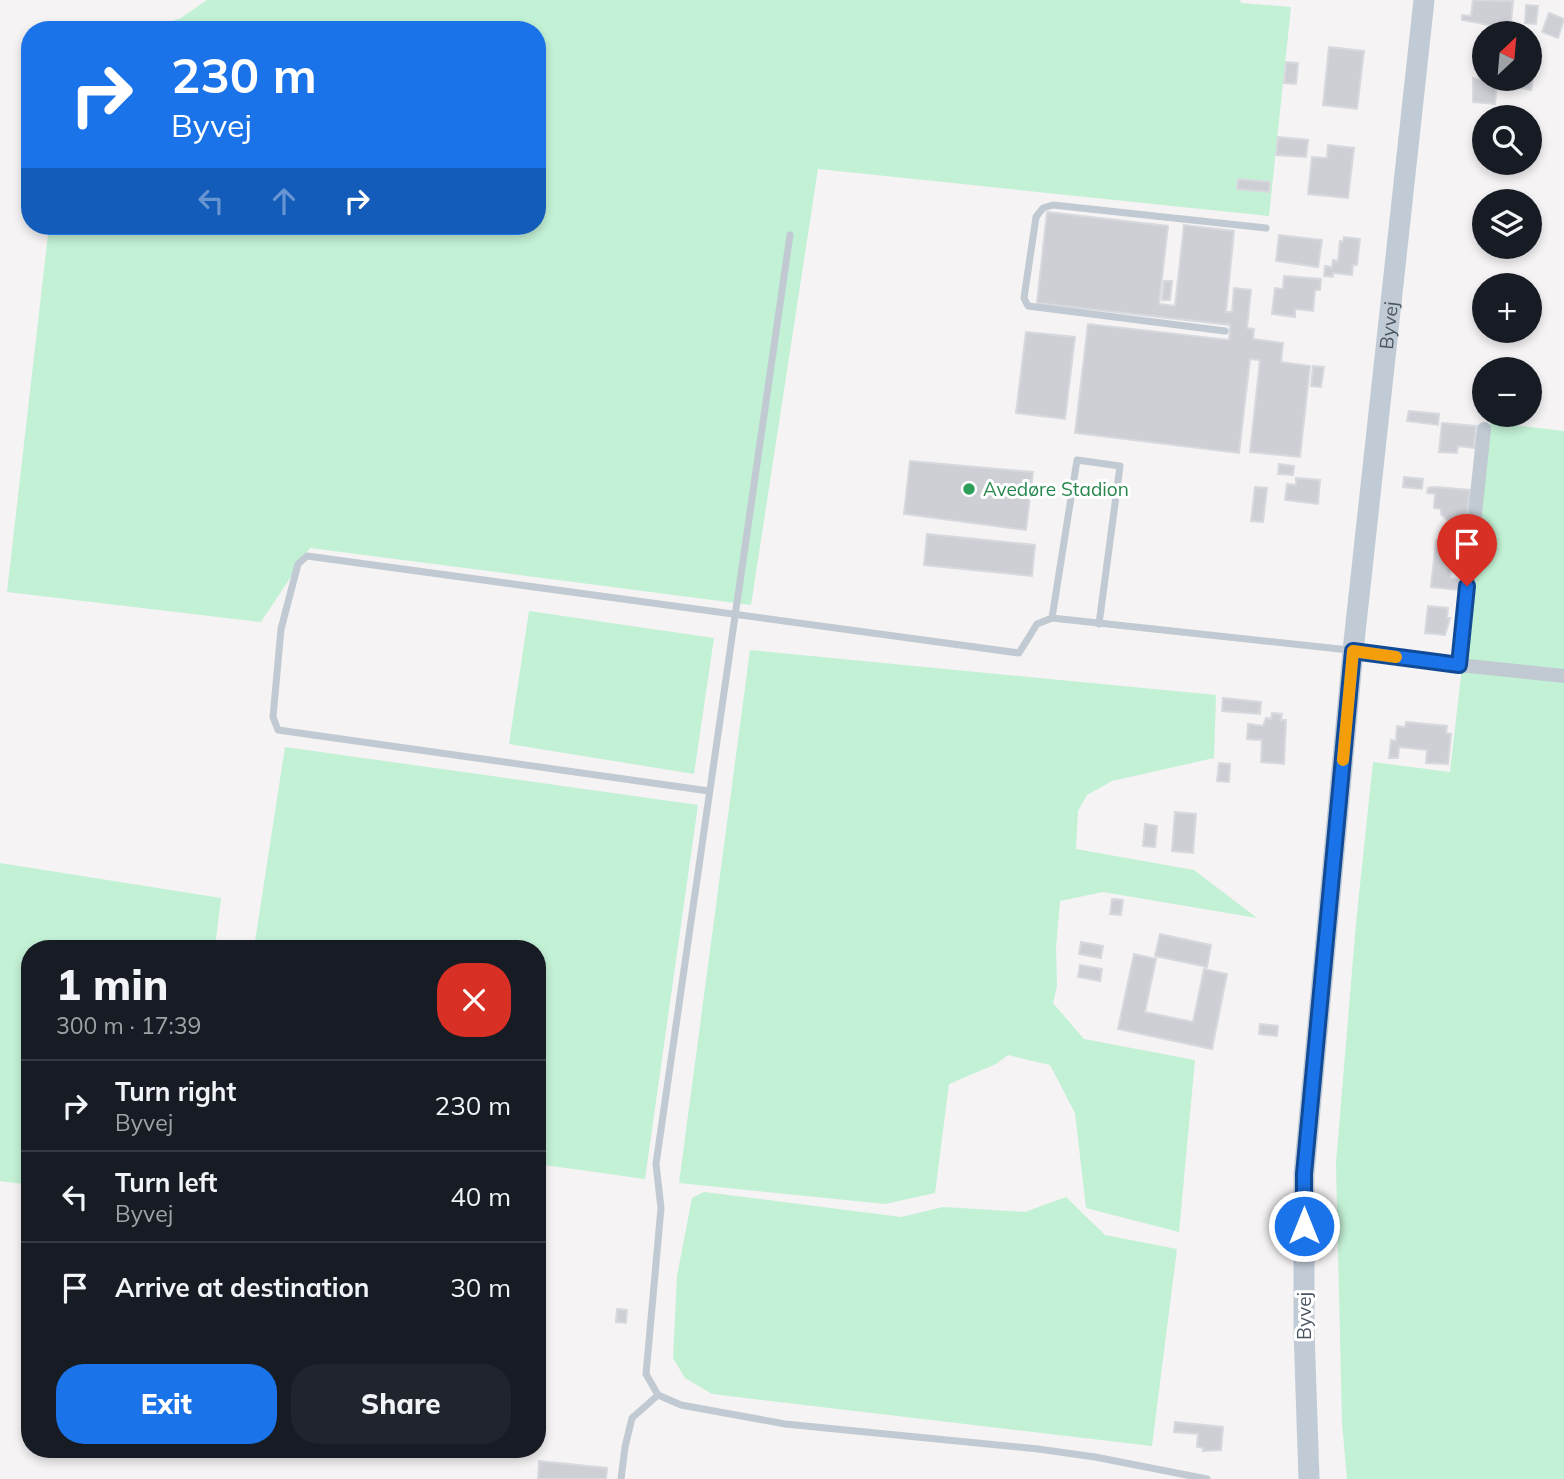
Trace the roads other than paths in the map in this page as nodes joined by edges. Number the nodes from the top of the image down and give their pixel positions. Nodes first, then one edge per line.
1 (1424, 0) edge
2 (1266, 228) dead end
3 (790, 235) dead end
4 (1225, 331) dead end
5 (1484, 429) dead end
6 (734, 615) junction
7 (1052, 618) junction
8 (1099, 624) junction
9 (1353, 651) junction
10 (1459, 665) junction
11 (1564, 676) edge
12 (709, 791) junction
13 (659, 1395) junction
14 (621, 1479) edge
15 (1207, 1479) edge
16 (1309, 1479) edge

1 - 9 street, Byvej
2 - 4 lane
3 - 6 lane
5 - 10 street
6 - 7 lane
6 - 12 lane
6 - 12 lane
7 - 8 lane
7 - 8 lane
8 - 9 lane
9 - 10 street
9 - 16 street, Byvej
10 - 11 street
12 - 13 lane
13 - 14 lane
13 - 15 lane

